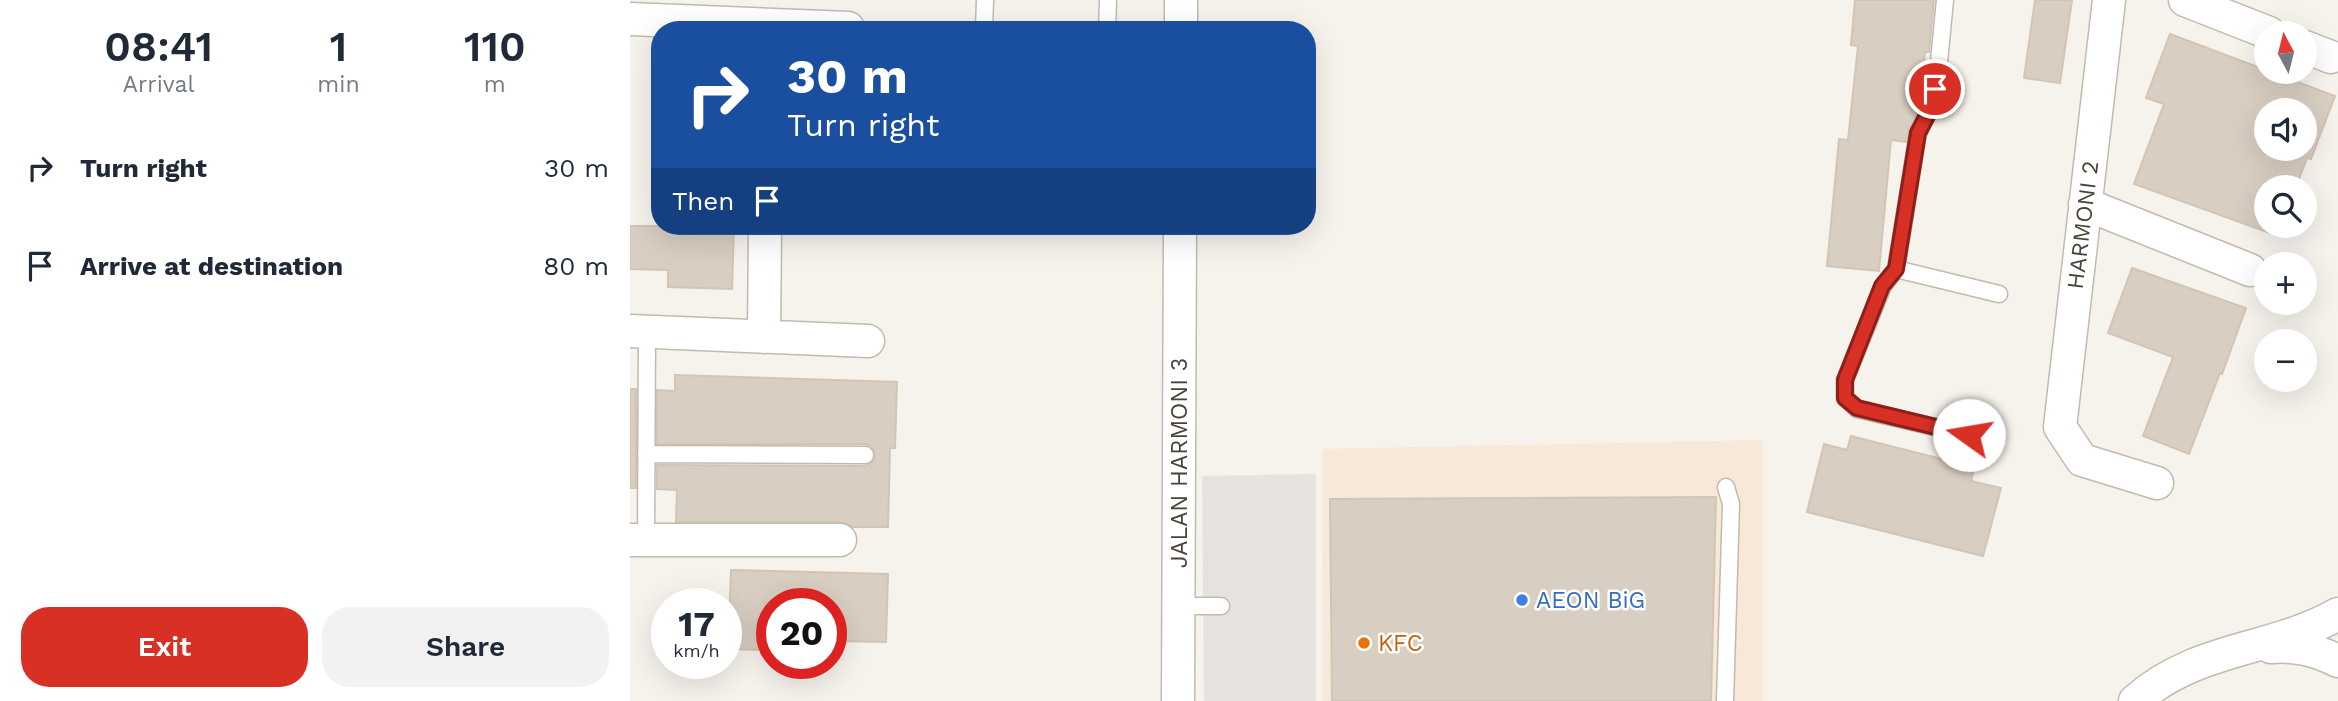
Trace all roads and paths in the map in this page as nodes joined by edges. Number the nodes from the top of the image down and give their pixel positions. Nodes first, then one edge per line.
1 (985, 0) edge
2 (1108, 0) edge
3 (1161, 0) edge
4 (1181, 0) edge
5 (1945, 0) edge
6 (2109, 0) edge
7 (2185, 0) edge
8 (648, 13) edge
9 (715, 21) edge
10 (984, 21) edge
11 (1107, 21) edge
12 (1161, 21) edge
13 (1181, 21) edge
14 (2254, 27) edge
15 (2085, 204) junction
16 (765, 235) edge
17 (1171, 235) edge
18 (1171, 235) edge
19 (1896, 269) junction
20 (2250, 270) dead end
21 (1999, 294) dead end
22 (638, 332) edge
23 (764, 337) junction
24 (868, 341) dead end
25 (1969, 435) dead end
26 (646, 454) junction
27 (865, 454) dead end
28 (2157, 483) dead end
29 (1726, 487) dead end
30 (638, 540) edge
31 (840, 540) dead end
32 (1179, 606) junction
33 (1221, 606) dead end
34 (2338, 614) edge
35 (2235, 649) junction
36 (2338, 661) edge
37 (1168, 691) edge
38 (1725, 701) edge
39 (2136, 701) edge

1 - 10 lane
2 - 11 lane
3 - 12 street
4 - 13 street
5 - 19 lane
6 - 15 street, HARMONI 2
7 - 14 street
8 - 9 street
15 - 20 street
15 - 28 street, HARMONI 2
16 - 23 street
17 - 32 street, JALAN HARMONI 3
18 - 37 street, JALAN HARMONI 3
19 - 21 lane
19 - 25 lane
22 - 23 street
22 - 26 lane
23 - 24 street
26 - 27 lane
26 - 30 lane
29 - 38 lane
30 - 31 street
32 - 33 lane
32 - 37 street, JALAN HARMONI 3
34 - 35 street
35 - 36 street
35 - 39 street

